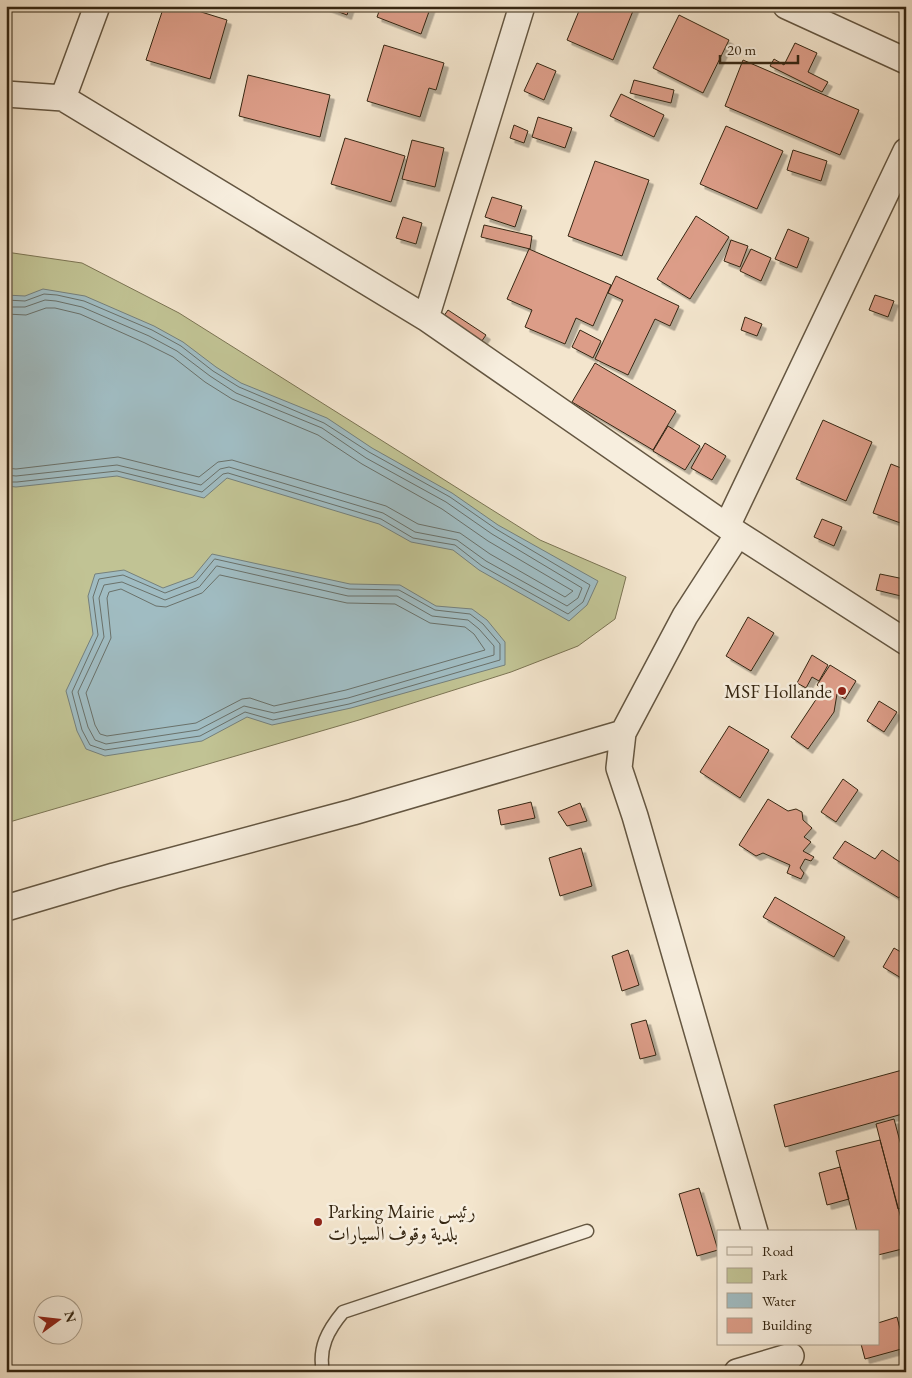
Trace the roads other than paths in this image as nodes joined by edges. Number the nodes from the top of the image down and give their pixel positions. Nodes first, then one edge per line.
1 (97, 6) edge
2 (522, 6) edge
3 (786, 6) edge
4 (906, 61) edge
5 (6, 94) edge
6 (63, 98) junction
7 (906, 150) edge
8 (426, 318) junction
9 (733, 530) junction
10 (906, 642) edge
11 (623, 733) junction
12 (6, 908) edge
13 (754, 1230) edge
14 (587, 1231) dead end
15 (791, 1357) edge
16 (323, 1372) edge
17 (737, 1372) edge

1 - 6 street
2 - 8 street
3 - 4 street
5 - 6 street
6 - 8 street
7 - 9 street
8 - 9 street
9 - 10 street
9 - 11 street
11 - 12 street
11 - 13 street
14 - 16 lane
15 - 17 street

